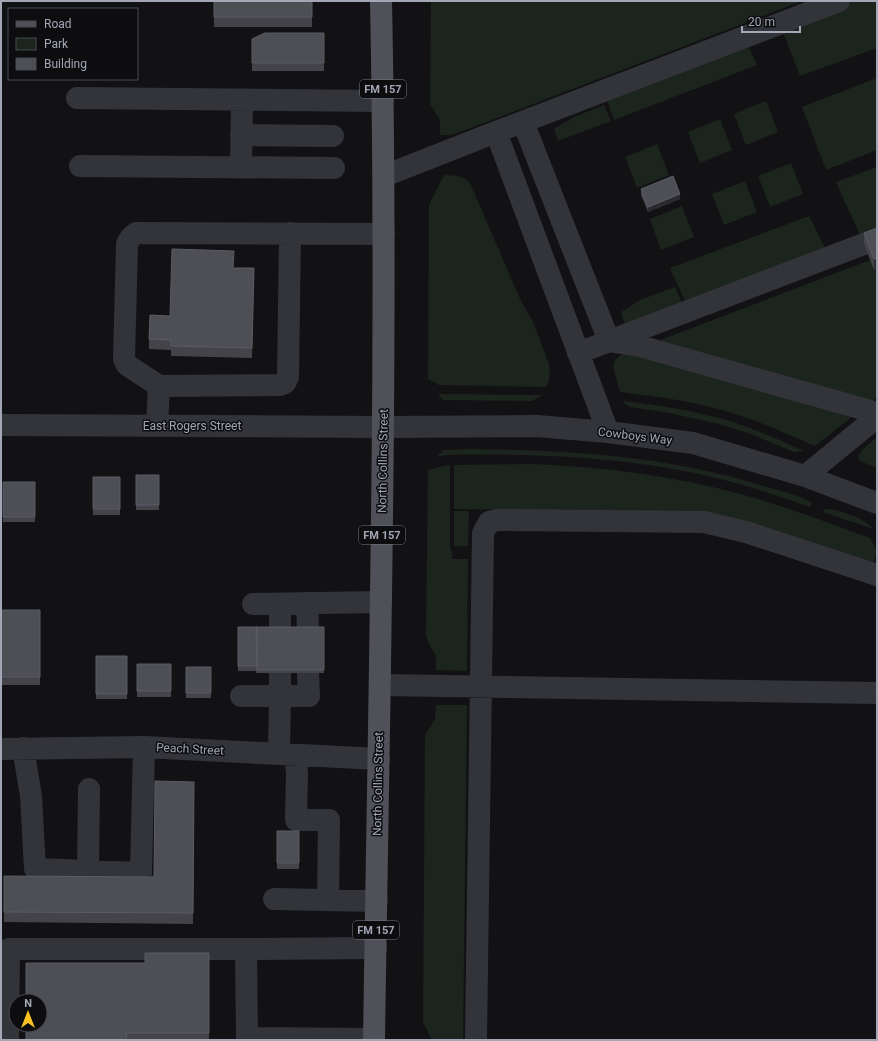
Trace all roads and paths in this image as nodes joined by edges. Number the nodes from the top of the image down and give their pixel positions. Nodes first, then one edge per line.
1 (381, 1) edge
2 (839, 1) edge
3 (76, 98) dead end
4 (242, 100) junction
5 (383, 101) junction
6 (523, 122) junction
7 (496, 132) junction
8 (241, 135) junction
9 (333, 136) dead end
10 (80, 166) dead end
11 (241, 167) junction
12 (334, 168) dead end
13 (384, 176) junction
14 (290, 233) junction
15 (384, 234) junction
16 (877, 239) edge
17 (609, 341) junction
18 (578, 353) junction
19 (159, 386) junction
20 (877, 413) edge
21 (877, 417) edge
22 (1, 425) edge
23 (157, 426) junction
24 (383, 427) junction
25 (608, 432) junction
26 (805, 476) junction
27 (877, 503) edge
28 (877, 575) edge
29 (381, 602) junction
30 (307, 603) junction
31 (253, 604) dead end
32 (280, 604) junction
33 (280, 630) edge
34 (308, 630) edge
35 (280, 673) edge
36 (308, 673) edge
37 (380, 685) junction
38 (481, 687) junction
39 (877, 693) edge
40 (241, 696) dead end
41 (280, 696) junction
42 (144, 747) junction
43 (23, 748) junction
44 (1, 749) edge
45 (287, 754) junction
46 (378, 759) junction
47 (89, 789) dead end
48 (88, 870) junction
49 (274, 899) dead end
50 (328, 900) junction
51 (377, 901) junction
52 (376, 948) junction
53 (246, 949) junction
54 (247, 1039) edge
55 (8, 1040) edge
56 (374, 1040) edge
57 (476, 1040) edge

1 - 5 main road, North Collins Street / FM 157
2 - 6 street
3 - 4 street
4 - 5 street
4 - 8 street
5 - 13 main road, North Collins Street / FM 157
6 - 7 street
6 - 17 street
7 - 13 street
7 - 18 street
8 - 9 street
8 - 11 street
10 - 11 street
11 - 12 street
13 - 15 main road, North Collins Street / FM 157
14 - 15 street
14 - 19 street
14 - 19 street
15 - 24 main road, North Collins Street / FM 157
16 - 17 street
17 - 18 street
17 - 20 street
18 - 25 street
19 - 23 street
21 - 26 street
22 - 23 street, East Rogers Street
23 - 24 street, East Rogers Street
24 - 25 street, Cowboys Way
24 - 29 main road, North Collins Street / FM 157
25 - 26 street, Cowboys Way
26 - 27 street, Cowboys Way
28 - 38 street
29 - 30 street
29 - 37 main road, North Collins Street / FM 157
30 - 32 street
30 - 34 street
31 - 32 street
32 - 33 street
35 - 41 street
36 - 41 street
37 - 38 street
37 - 46 main road, North Collins Street / FM 157
38 - 39 street
38 - 57 street
40 - 41 street
41 - 45 street
42 - 43 street, Peach Street
42 - 45 street, Peach Street
42 - 48 street
43 - 44 street, Peach Street
43 - 48 street
45 - 46 street, Peach Street
45 - 50 street
46 - 51 main road, North Collins Street / FM 157
47 - 48 street
49 - 50 street
50 - 51 street
51 - 52 main road, North Collins Street / FM 157
52 - 53 street
52 - 56 main road, North Collins Street / FM 157
53 - 54 street
53 - 55 street
54 - 56 street

